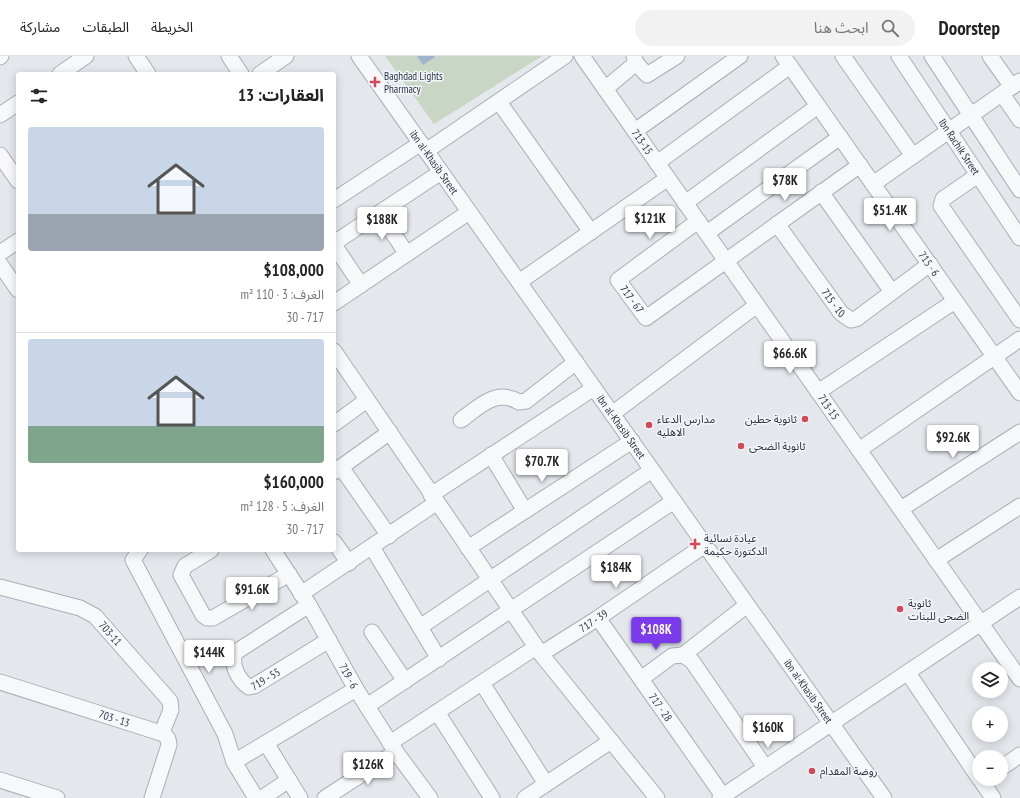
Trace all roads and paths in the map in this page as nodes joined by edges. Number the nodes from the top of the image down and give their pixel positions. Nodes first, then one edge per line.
1 (86, 56) edge
2 (136, 56) edge
3 (228, 56) edge
4 (286, 56) edge
5 (359, 56) edge
6 (565, 56) edge
7 (582, 56) edge
8 (677, 56) edge
9 (740, 56) edge
10 (843, 56) edge
11 (899, 56) edge
12 (932, 56) edge
13 (990, 56) edge
14 (635, 60) edge
15 (786, 61) edge
16 (63, 72) edge
17 (147, 72) edge
18 (240, 72) edge
19 (263, 72) edge
20 (1011, 87) edge
21 (605, 89) junction
22 (499, 102) junction
23 (16, 104) edge
24 (818, 106) junction
25 (0, 115) edge
26 (971, 115) junction
27 (1020, 120) edge
28 (635, 131) junction
29 (949, 131) junction
30 (840, 137) junction
31 (424, 147) junction
32 (0, 156) edge
33 (913, 156) junction
34 (657, 163) junction
35 (860, 165) junction
36 (441, 172) junction
37 (16, 174) edge
38 (978, 175) junction
39 (668, 178) junction
40 (873, 184) junction
41 (1020, 190) edge
42 (821, 192) junction
43 (337, 193) edge
44 (685, 203) junction
45 (469, 212) junction
46 (379, 213) junction
47 (777, 224) junction
48 (702, 227) junction
49 (591, 232) junction
50 (1020, 238) edge
51 (16, 242) edge
52 (336, 243) edge
53 (336, 247) edge
54 (0, 253) edge
55 (407, 254) junction
56 (726, 260) junction
57 (0, 264) edge
58 (930, 264) junction
59 (519, 282) junction
60 (361, 285) junction
61 (16, 287) edge
62 (892, 292) junction
63 (955, 301) junction
64 (336, 302) edge
65 (757, 305) junction
66 (1020, 320) edge
67 (1020, 339) edge
68 (336, 354) edge
69 (994, 356) junction
70 (576, 362) junction
71 (594, 388) junction
72 (818, 392) junction
73 (1020, 393) edge
74 (367, 400) junction
75 (612, 414) junction
76 (460, 420) dead end
77 (336, 423) edge
78 (390, 432) junction
79 (1020, 432) edge
80 (632, 441) junction
81 (859, 450) junction
82 (492, 455) junction
83 (338, 469) edge
84 (652, 470) junction
85 (434, 499) junction
86 (674, 501) junction
87 (1020, 506) edge
88 (901, 509) junction
89 (525, 511) junction
90 (389, 536) junction
91 (705, 544) junction
92 (336, 545) edge
93 (372, 547) junction
94 (468, 548) junction
95 (139, 552) edge
96 (208, 552) edge
97 (274, 552) edge
98 (936, 560) junction
99 (349, 563) junction
100 (289, 574) junction
101 (490, 579) junction
102 (0, 587) edge
103 (1020, 597) edge
104 (305, 600) junction
105 (747, 605) junction
106 (511, 611) junction
107 (598, 618) junction
108 (981, 624) junction
109 (420, 627) junction
110 (372, 632) dead end
111 (329, 640) junction
112 (538, 650) junction
113 (683, 655) junction
114 (439, 659) junction
115 (908, 673) junction
116 (641, 679) junction
117 (1020, 679) edge
118 (405, 681) junction
119 (0, 682) edge
120 (482, 683) junction
121 (356, 689) junction
122 (367, 706) junction
123 (437, 712) junction
124 (832, 724) junction
125 (162, 732) junction
126 (611, 741) junction
127 (266, 743) junction
128 (393, 747) junction
129 (1020, 755) edge
130 (234, 762) junction
131 (1008, 763) edge
132 (972, 765) edge
133 (765, 767) junction
134 (0, 780) edge
135 (289, 780) junction
136 (546, 784) junction
137 (986, 786) edge
138 (722, 797) edge
139 (57, 798) edge
140 (152, 798) edge
141 (256, 798) edge
142 (262, 798) edge
143 (300, 798) edge
144 (325, 798) edge
145 (430, 798) edge
146 (492, 798) edge
147 (525, 798) edge
148 (657, 798) edge
149 (884, 798) edge
150 (993, 798) edge

1 - 16 street
2 - 17 street
3 - 18 street
4 - 19 street
5 - 31 street, ibn al-Khasib Street
6 - 22 street
7 - 21 street, 713-15
8 - 14 street
9 - 28 street
10 - 33 street
11 - 29 street, Ibn Rachik Street
12 - 26 street
13 - 20 street
14 - 21 street
15 - 24 street, 715 - 6
15 - 34 street
20 - 26 street
20 - 27 street
21 - 28 street, 713-15
22 - 31 street
22 - 49 street
23 - 25 street
24 - 30 street, 715 - 6
24 - 44 street
26 - 29 street
26 - 41 street
28 - 34 street, 713-15
29 - 33 street
29 - 38 street, Ibn Rachik Street
30 - 35 street, 715 - 6
30 - 48 street
31 - 36 street, ibn al-Khasib Street
31 - 43 street
32 - 37 street
33 - 40 street
34 - 39 street, 713-15
35 - 40 street, 715 - 6
35 - 42 street
36 - 45 street, ibn al-Khasib Street
36 - 46 street
38 - 50 street, Ibn Rachik Street
38 - 66 street
39 - 44 street, 713-15
39 - 49 street
40 - 58 street, 715 - 6
42 - 47 street
42 - 62 street
44 - 48 street, 713-15
45 - 55 street
45 - 59 street, ibn al-Khasib Street
46 - 52 street
46 - 55 street
47 - 56 street
47 - 62 street, 715 - 10
48 - 56 street, 713-15
48 - 56 street, 717 - 67
49 - 59 street
51 - 54 street
53 - 60 street
55 - 60 street
56 - 65 street, 713-15
57 - 61 street
58 - 62 street, 715 - 10
58 - 63 street, 715 - 6
59 - 70 street, ibn al-Khasib Street
60 - 64 street
63 - 69 street, 715 - 6
63 - 72 street
65 - 72 street, 713-15
65 - 75 street
67 - 69 street
68 - 74 street
69 - 73 street, 715 - 6
69 - 81 street
70 - 71 street, ibn al-Khasib Street
70 - 76 street
71 - 75 street, ibn al-Khasib Street
71 - 82 street
72 - 81 street, 713-15
74 - 77 street
74 - 78 street
75 - 80 street, ibn al-Khasib Street
78 - 83 street
78 - 85 street
79 - 88 street
80 - 84 street, ibn al-Khasib Street
80 - 89 street
81 - 88 street, 713-15
82 - 85 street
82 - 89 street
83 - 90 street
84 - 86 street, ibn al-Khasib Street
84 - 101 street
85 - 90 street
85 - 94 street
86 - 91 street, ibn al-Khasib Street
86 - 106 street
87 - 98 street
88 - 98 street, 713-15
89 - 94 street
90 - 93 street
91 - 105 street, ibn al-Khasib Street
91 - 107 street, 717 - 39
92 - 99 street
93 - 99 street
93 - 109 street
94 - 101 street
95 - 130 street
96 - 100 street
97 - 100 street, 719 - 6
98 - 108 street, 713-15
99 - 104 street
100 - 104 street, 719 - 6
101 - 106 street
101 - 109 street
102 - 125 street, 703-11
103 - 108 street
104 - 111 street, 719 - 6
104 - 111 street, 719 - 55
105 - 113 street
105 - 124 street, ibn al-Khasib Street
106 - 112 street
106 - 114 street
107 - 112 street, 717 - 39
107 - 116 street, 717 - 28
108 - 115 street
108 - 117 street, 713-15
109 - 114 street
110 - 118 street
111 - 121 street, 719 - 6
112 - 120 street, 717 - 39
112 - 126 street
113 - 116 street
113 - 133 street
114 - 118 street
115 - 124 street
115 - 132 street
116 - 138 street, 717 - 28
118 - 122 street
119 - 125 street, 703 - 13
120 - 123 street, 717 - 39
120 - 136 street
121 - 122 street, 719 - 6
121 - 127 street
122 - 128 street, 719 - 6
123 - 128 street, 717 - 39
123 - 146 street
124 - 133 street
124 - 149 street, ibn al-Khasib Street
125 - 140 street
126 - 136 street
126 - 148 street
127 - 130 street
127 - 135 street
128 - 144 street, 717 - 39
128 - 145 street, 719 - 6
129 - 131 street
130 - 141 street
133 - 138 street
134 - 139 street
135 - 142 street
135 - 143 street
136 - 147 street
137 - 150 street

